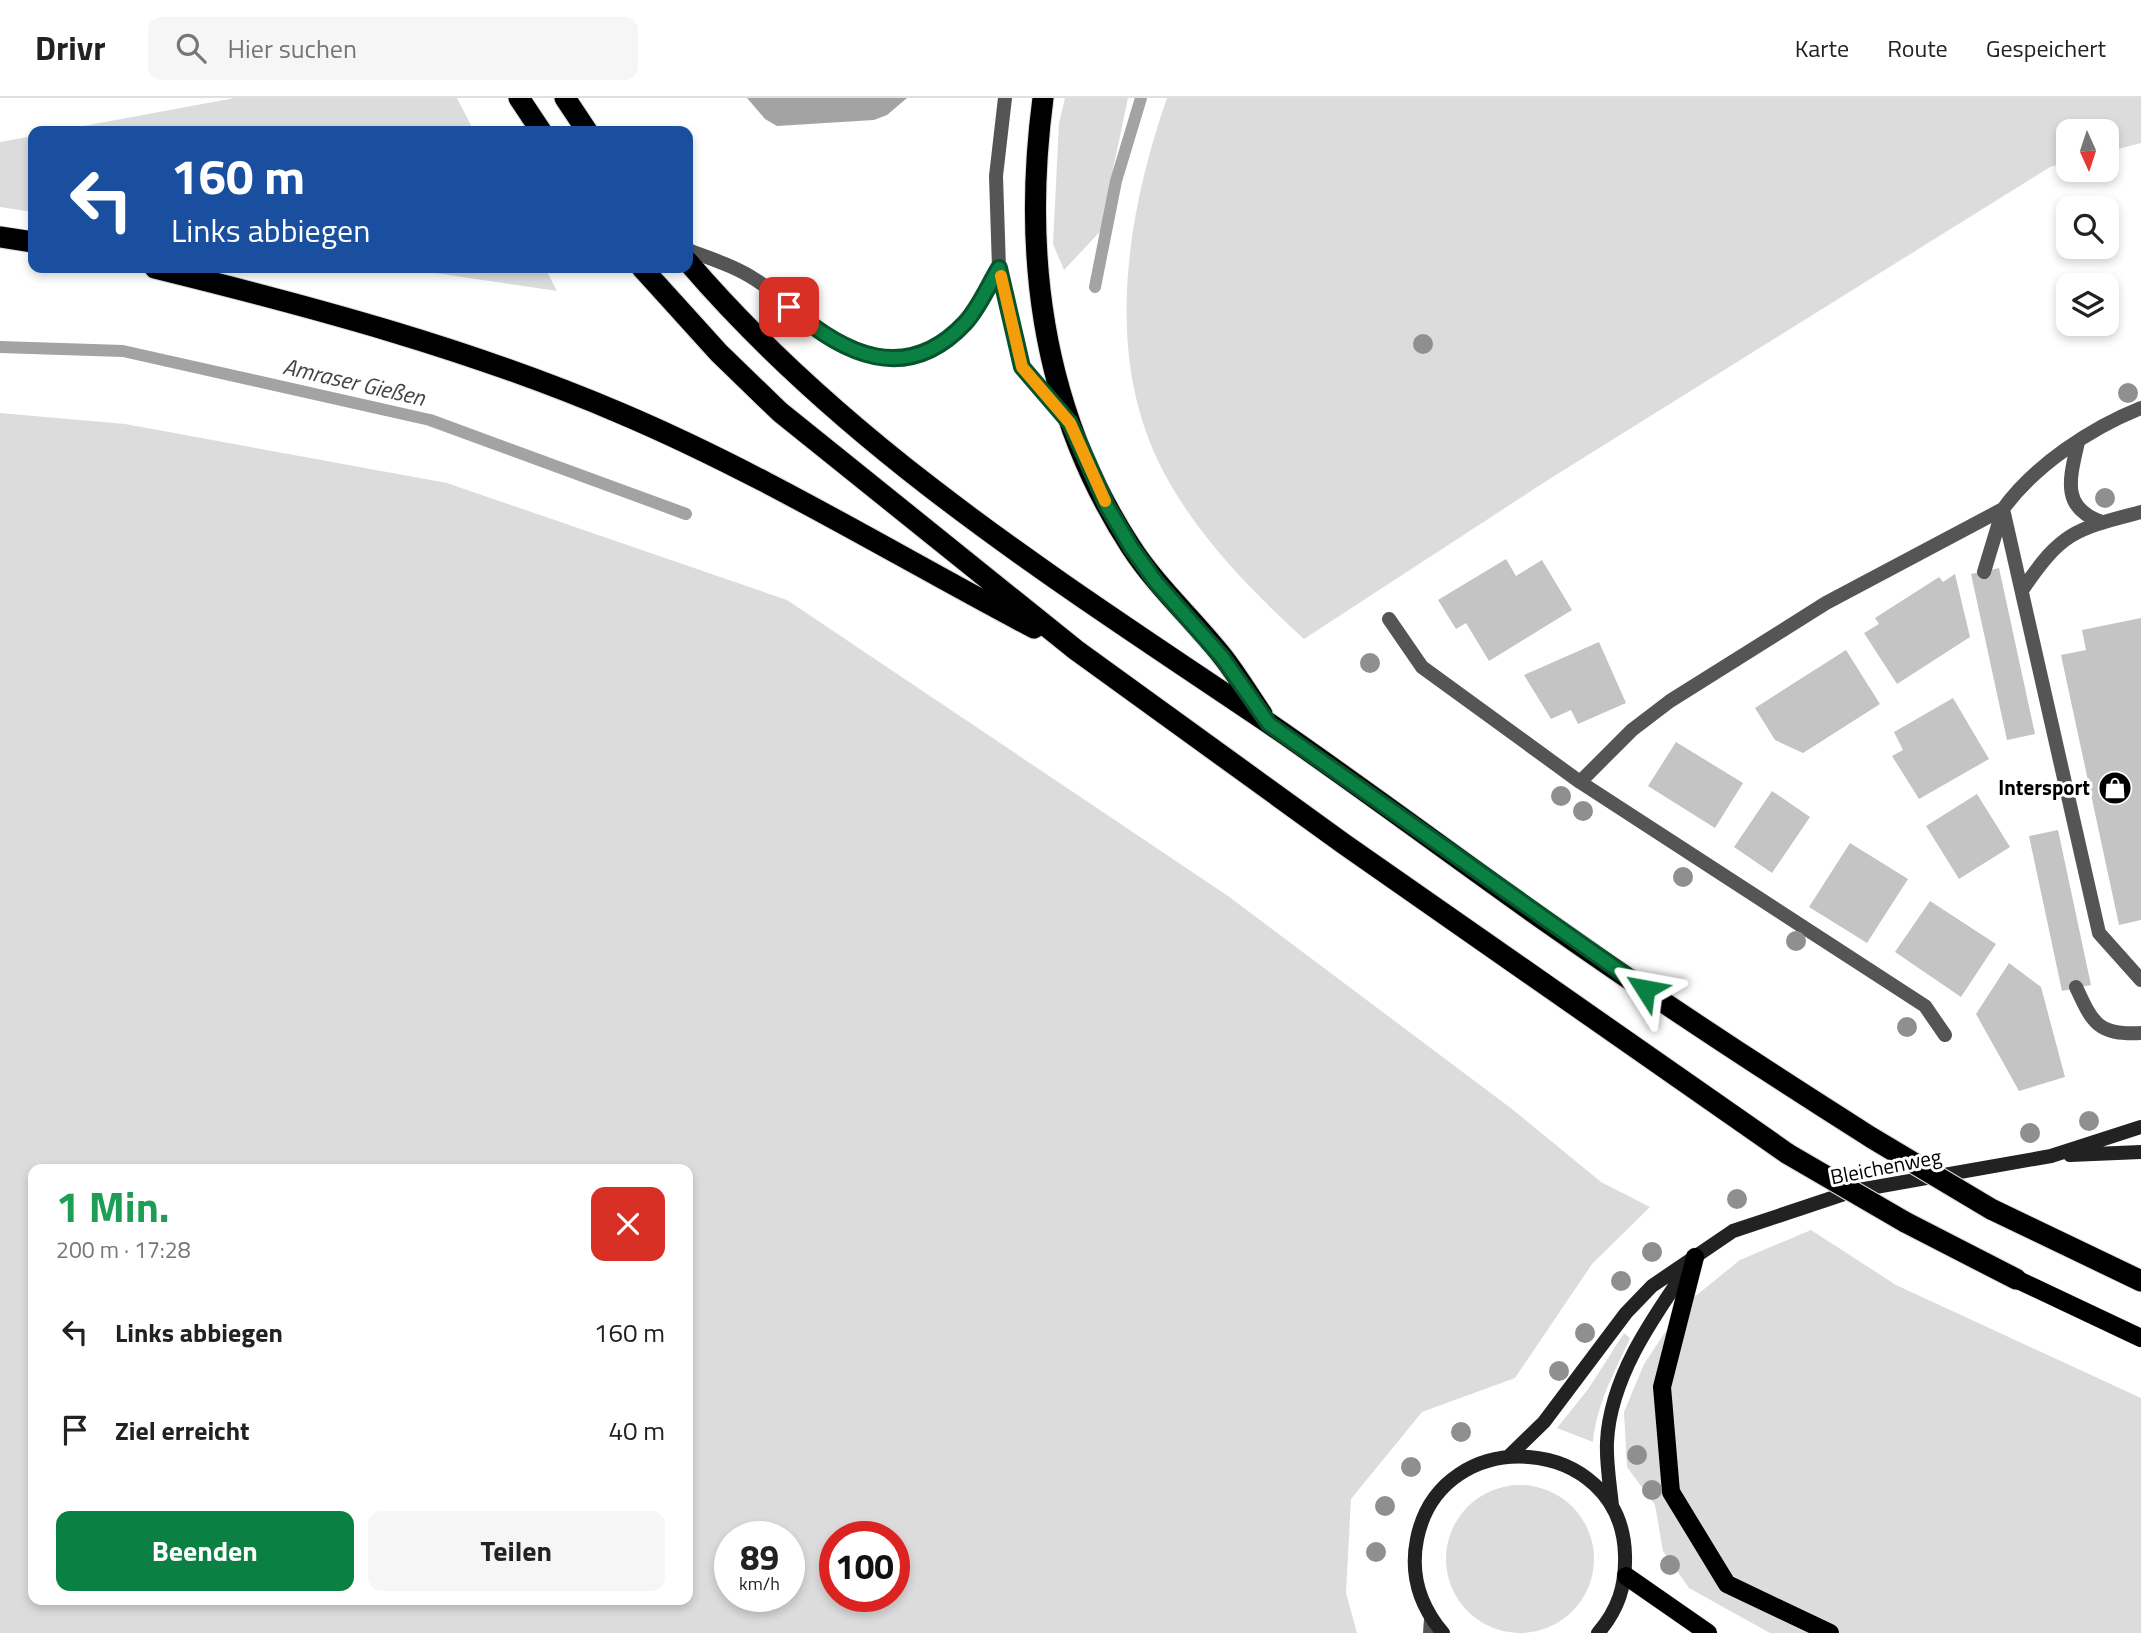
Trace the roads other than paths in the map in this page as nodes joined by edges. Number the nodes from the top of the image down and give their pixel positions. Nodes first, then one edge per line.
1 (519, 98) edge
2 (565, 98) edge
3 (1005, 98) edge
4 (1043, 98) edge
5 (538, 126) edge
6 (584, 126) edge
7 (0, 237) edge
8 (28, 241) edge
9 (693, 252) edge
10 (693, 268) edge
11 (999, 268) junction
12 (176, 273) edge
13 (647, 273) edge
14 (2141, 408) edge
15 (1070, 423) junction
16 (2078, 442) junction
17 (2003, 509) junction
18 (2141, 512) edge
19 (2102, 522) junction
20 (1984, 572) dead end
21 (2023, 589) junction
22 (1389, 619) dead end
23 (1076, 650) junction
24 (1269, 724) junction
25 (1580, 782) junction
26 (2141, 981) edge
27 (2076, 987) dead end
28 (2141, 1032) edge
29 (1945, 1035) dead end
30 (2141, 1126) edge
31 (2141, 1152) edge
32 (2051, 1156) junction
33 (1695, 1257) junction
34 (2016, 1279) joint
35 (2141, 1281) edge
36 (2141, 1338) edge
37 (1508, 1457) junction
38 (1612, 1508) junction
39 (1626, 1576) junction
40 (1430, 1626) edge
41 (1443, 1633) edge
42 (1598, 1633) edge
43 (1708, 1633) edge
44 (1830, 1633) edge

1 - 5 highway
2 - 6 highway
3 - 11 lane
4 - 15 highway
7 - 8 highway
9 - 11 lane
10 - 24 highway
11 - 15 lane
12 - 23 highway
13 - 23 highway
14 - 16 lane
15 - 24 highway
16 - 17 lane
16 - 19 lane
17 - 20 lane
17 - 21 lane
17 - 25 lane
18 - 19 lane
19 - 21 lane
21 - 26 lane
22 - 25 lane
23 - 34 highway, bridge
24 - 35 highway, bridge
25 - 29 lane
27 - 28 lane
30 - 32 main road, Bleichenweg
31 - 32 main road, Bleichenweg
32 - 33 main road, Bleichenweg
33 - 37 main road, Bleichenweg
33 - 38 main road
33 - 44 main road
34 - 36 main road
37 - 38 main road
37 - 40 main road
38 - 39 main road
39 - 42 main road
39 - 43 main road
40 - 41 main road

